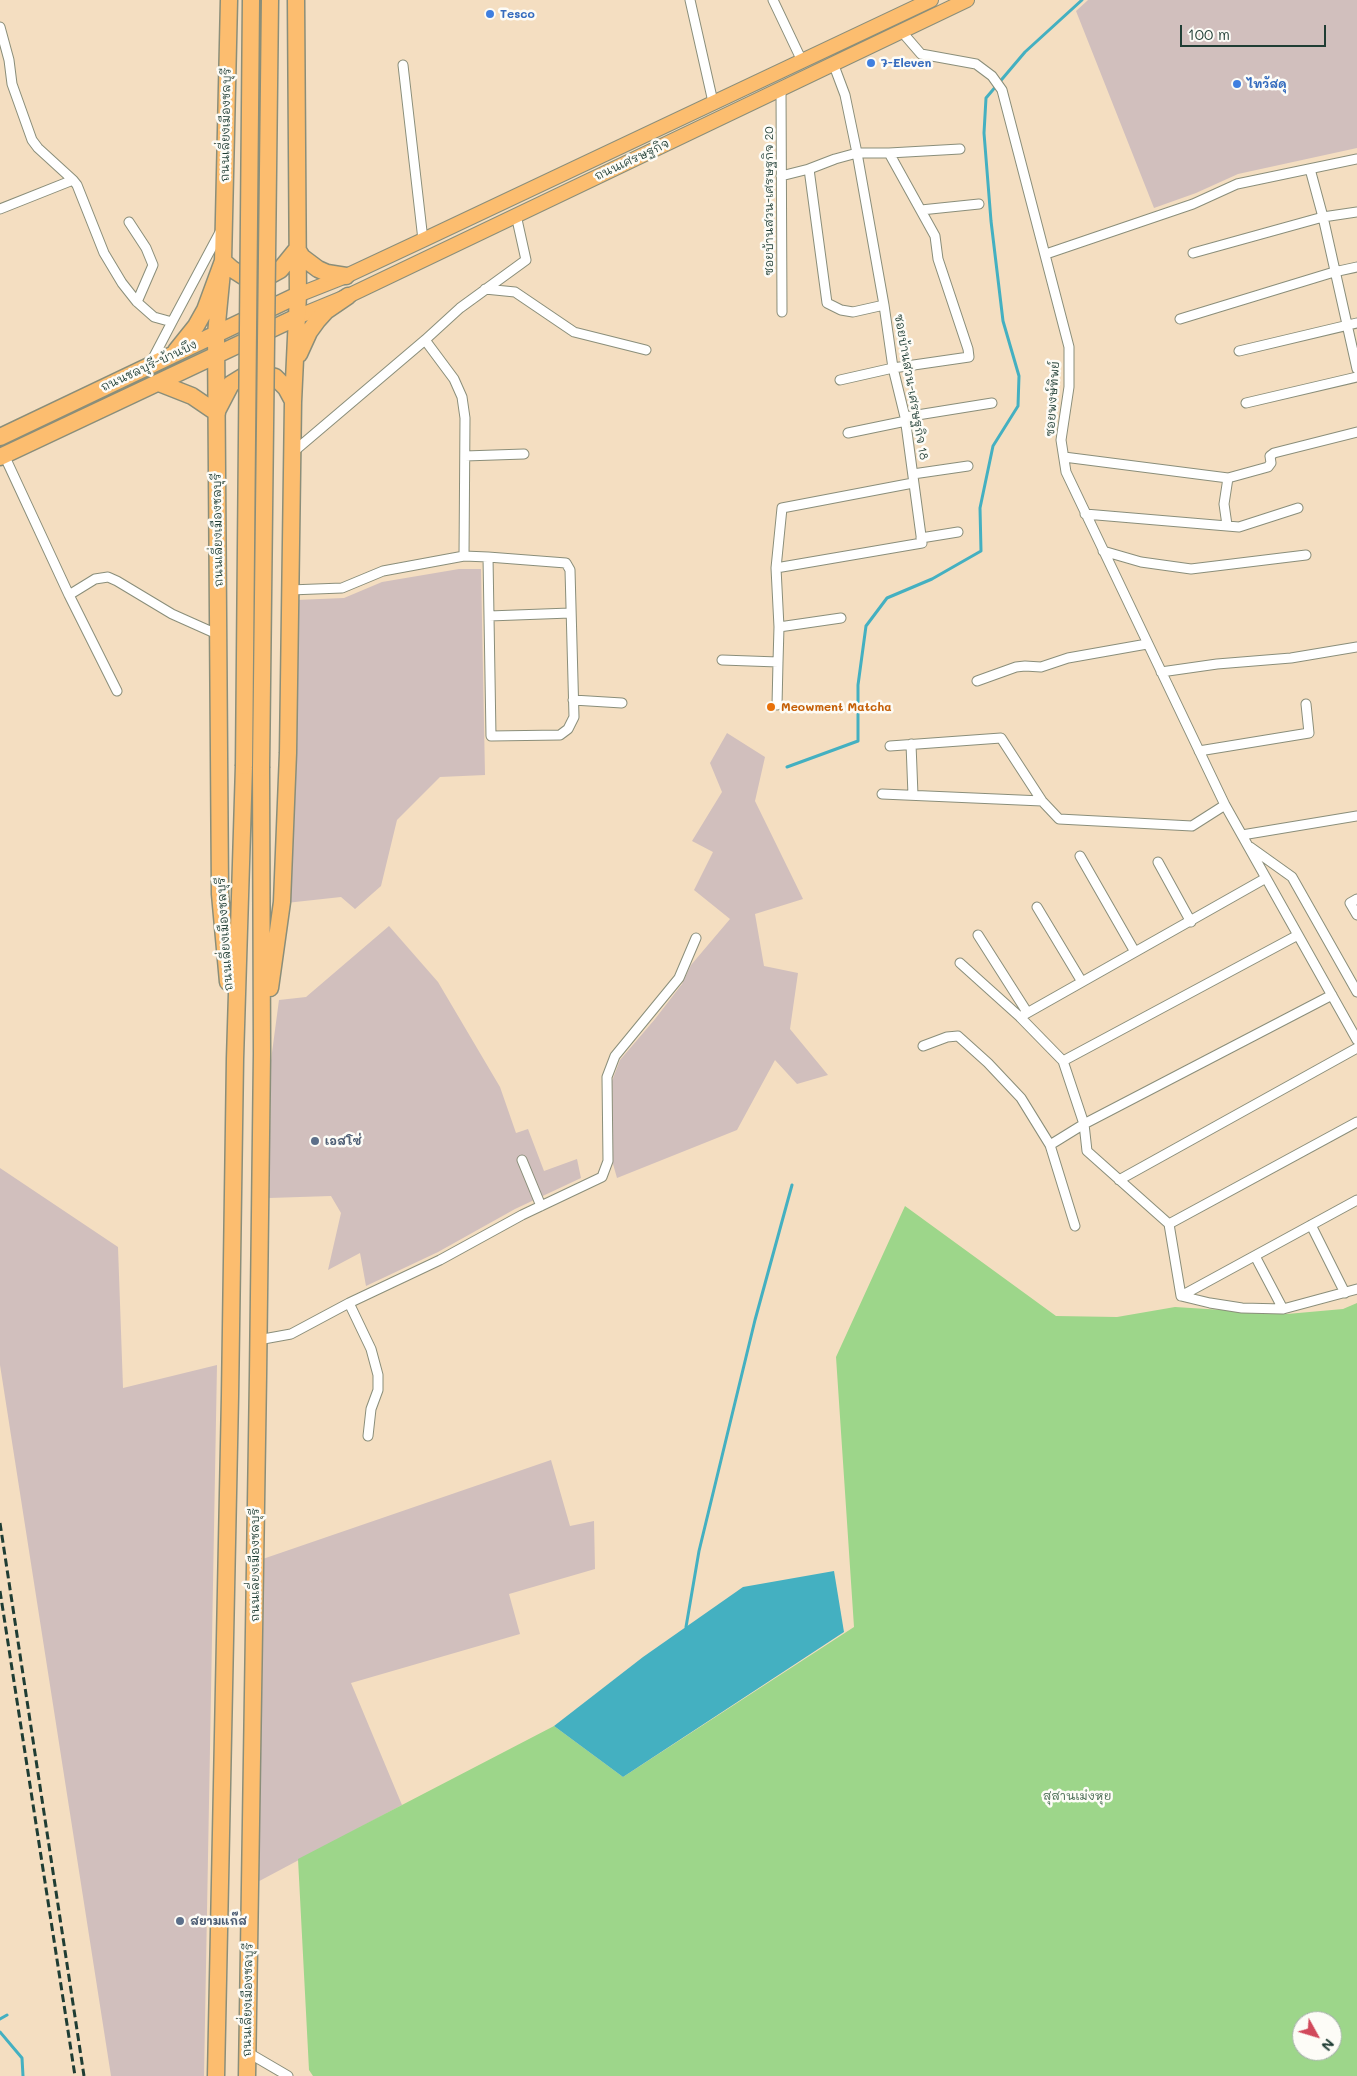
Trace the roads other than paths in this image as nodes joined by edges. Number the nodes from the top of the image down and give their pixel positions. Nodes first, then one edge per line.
1 (229, 0) edge
2 (251, 0) edge
3 (270, 0) edge
4 (296, 0) edge
5 (690, 0) edge
6 (773, 0) edge
7 (931, 0) edge
8 (966, 0) edge
9 (0, 27) edge
10 (902, 32) junction
11 (802, 61) junction
12 (833, 63) junction
13 (403, 65) dead end
14 (781, 89) junction
15 (714, 102) junction
16 (960, 149) dead end
17 (609, 152) junction
18 (857, 153) junction
19 (889, 153) junction
20 (1357, 159) edge
21 (616, 168) junction
22 (809, 169) junction
23 (1310, 169) junction
24 (781, 176) junction
25 (73, 180) junction
26 (979, 204) dead end
27 (0, 209) edge
28 (921, 210) junction
29 (1357, 212) edge
30 (516, 215) junction
31 (1323, 217) junction
32 (129, 222) dead end
33 (224, 226) junction
34 (423, 240) junction
35 (297, 249) junction
36 (1193, 253) dead end
37 (1046, 254) junction
38 (223, 261) junction
39 (1357, 267) edge
40 (1334, 272) junction
41 (346, 276) junction
42 (485, 289) junction
43 (298, 295) junction
44 (348, 296) junction
45 (137, 302) junction
46 (884, 305) junction
47 (782, 312) dead end
48 (297, 317) junction
49 (1180, 319) dead end
50 (172, 322) junction
51 (1357, 323) edge
52 (1347, 325) junction
53 (216, 334) junction
54 (425, 340) junction
55 (646, 350) dead end
56 (1239, 351) dead end
57 (173, 354) junction
58 (216, 356) junction
59 (150, 365) junction
60 (893, 368) junction
61 (295, 370) junction
62 (1357, 370) edge
63 (1357, 377) edge
64 (840, 380) dead end
65 (159, 383) junction
66 (293, 402) junction
67 (992, 403) dead end
68 (1246, 404) dead end
69 (216, 413) junction
70 (905, 419) junction
71 (1357, 432) edge
72 (848, 433) dead end
73 (0, 437) edge
74 (292, 453) junction
75 (524, 454) dead end
76 (2, 456) edge
77 (465, 456) junction
78 (1064, 457) junction
79 (968, 466) dead end
80 (1228, 478) junction
81 (913, 479) junction
82 (1298, 508) dead end
83 (1085, 514) junction
84 (1227, 525) junction
85 (958, 532) dead end
86 (921, 538) junction
87 (1103, 551) junction
88 (1306, 555) dead end
89 (464, 556) junction
90 (488, 557) junction
91 (776, 568) junction
92 (290, 590) junction
93 (69, 595) junction
94 (570, 613) junction
95 (489, 616) junction
96 (841, 618) dead end
97 (779, 627) junction
98 (219, 635) junction
99 (1147, 644) junction
100 (1357, 647) edge
101 (722, 660) dead end
102 (778, 662) junction
103 (1161, 672) junction
104 (977, 681) dead end
105 (117, 691) dead end
106 (573, 700) junction
107 (622, 703) dead end
108 (1306, 704) dead end
109 (777, 705) dead end
110 (911, 744) junction
111 (890, 746) dead end
112 (1199, 751) junction
113 (882, 794) dead end
114 (913, 795) junction
115 (1042, 801) junction
116 (1225, 805) junction
117 (1357, 816) edge
118 (1242, 835) junction
119 (1247, 845) junction
120 (1080, 856) dead end
121 (1158, 862) dead end
122 (1266, 878) junction
123 (1357, 899) edge
124 (1037, 907) dead end
125 (1357, 915) edge
126 (1191, 922) junction
127 (1298, 935) junction
128 (978, 936) dead end
129 (696, 938) dead end
130 (1135, 952) junction
131 (960, 963) dead end
132 (1082, 982) junction
133 (1357, 992) edge
134 (1332, 995) junction
135 (1023, 1015) junction
136 (1357, 1040) edge
137 (923, 1046) dead end
138 (1357, 1048) edge
139 (262, 1054) junction
140 (235, 1059) junction
141 (1063, 1061) junction
142 (1357, 1122) edge
143 (1084, 1124) junction
144 (1050, 1145) junction
145 (522, 1160) dead end
146 (1119, 1180) junction
147 (1357, 1200) edge
148 (541, 1206) junction
149 (1169, 1224) junction
150 (1311, 1225) junction
151 (1075, 1226) dead end
152 (1255, 1256) junction
153 (1357, 1289) edge
154 (1345, 1293) junction
155 (1181, 1296) junction
156 (349, 1303) junction
157 (1282, 1309) junction
158 (258, 1340) junction
159 (368, 1436) dead end
160 (248, 2052) junction
161 (216, 2076) edge
162 (247, 2076) edge
163 (288, 2076) edge

1 - 33 highway, ถนนเลี่ยงเมืองชลบุรี
2 - 140 highway, ถนนเลี่ยงเมืองชลบุรี, bridge
3 - 139 highway, ถนนเลี่ยงเมืองชลบุรี, bridge
4 - 35 highway, ถนนเลี่ยงเมืองชลบุรี
5 - 15 street
6 - 11 street
7 - 11 main road, ถนนเศรษฐกิจ
8 - 10 main road, ถนนเศรษฐกิจ
9 - 25 street
10 - 12 main road, ถนนเศรษฐกิจ
10 - 37 street, ซอยพงษ์ทิพย์
11 - 15 main road, ถนนเศรษฐกิจ
12 - 14 main road, ถนนเศรษฐกิจ
12 - 18 street, ซอยบ้านสวน-เศรษฐกิจ 18
13 - 34 street
14 - 21 main road, ถนนเศรษฐกิจ
14 - 24 street, ซอยบ้านสวน-เศรษฐกิจ 20
15 - 17 main road, ถนนเศรษฐกิจ
16 - 19 street
17 - 21 main road
17 - 34 main road, ถนนเศรษฐกิจ
18 - 19 street
18 - 22 street
18 - 46 street, ซอยบ้านสวน-เศรษฐกิจ 18
19 - 28 street
20 - 23 street
21 - 30 main road, ถนนเศรษฐกิจ
22 - 24 street
22 - 46 street
23 - 31 street
23 - 37 street
24 - 47 street, ซอยบ้านสวน-เศรษฐกิจ 20
25 - 27 street
25 - 45 street
26 - 28 street
28 - 60 street
29 - 31 street
30 - 42 street
30 - 44 main road, ถนนเศรษฐกิจ
31 - 36 street
31 - 40 street
32 - 45 street
33 - 38 highway, ถนนเลี่ยงเมืองชลบุรี
33 - 50 street
34 - 41 main road, ถนนเศรษฐกิจ
35 - 38 highway
35 - 41 highway
35 - 43 highway, ถนนเลี่ยงเมืองชลบุรี
37 - 78 street, ซอยพงษ์ทิพย์
38 - 53 highway, ถนนเลี่ยงเมืองชลบุรี
38 - 57 highway
39 - 40 street
40 - 49 street
40 - 52 street
41 - 43 main road, ถนนเศรษฐกิจ
42 - 54 street
42 - 55 street
43 - 48 highway, ถนนเลี่ยงเมืองชลบุรี
43 - 53 highway, ถนนชลบุรี-บ้านบึง
44 - 48 main road, ถนนเศรษฐกิจ
44 - 61 highway
45 - 50 street
46 - 60 street, ซอยบ้านสวน-เศรษฐกิจ 18
48 - 58 highway, ถนนชลบุรี-บ้านบึง
48 - 61 highway, ถนนเลี่ยงเมืองชลบุรี
50 - 59 street
51 - 52 street
52 - 56 street
52 - 62 street
53 - 57 highway, ถนนชลบุรี-บ้านบึง
53 - 58 highway, ถนนเลี่ยงเมืองชลบุรี
54 - 74 street
54 - 77 street
57 - 59 highway, ถนนชลบุรี-บ้านบึง
58 - 65 highway, ถนนชลบุรี-บ้านบึง
58 - 69 highway, ถนนเลี่ยงเมืองชลบุรี
59 - 73 highway, ถนนชลบุรี-บ้านบึง
60 - 64 street
60 - 70 street, ซอยบ้านสวน-เศรษฐกิจ 18
61 - 66 highway, ถนนเลี่ยงเมืองชลบุรี
63 - 68 street
65 - 69 highway
65 - 76 highway, ถนนชลบุรี-บ้านบึง
66 - 69 highway
66 - 74 highway, ถนนเลี่ยงเมืองชลบุรี
67 - 70 street
69 - 98 highway, ถนนเลี่ยงเมืองชลบุรี
70 - 72 street
70 - 81 street, ซอยบ้านสวน-เศรษฐกิจ 18
71 - 80 street
74 - 92 highway, ถนนเลี่ยงเมืองชลบุรี
75 - 77 street
76 - 93 street
77 - 89 street
78 - 80 street
78 - 83 street, ซอยพงษ์ทิพย์
79 - 81 street
80 - 84 street
81 - 86 street, ซอยบ้านสวน-เศรษฐกิจ 18
81 - 91 street
82 - 84 street
83 - 84 street
83 - 87 street, ซอยพงษ์ทิพย์
85 - 86 street
86 - 91 street
87 - 88 street
87 - 99 street, ซอยพงษ์ทิพย์
89 - 90 street
89 - 92 street
90 - 94 street
90 - 95 street
91 - 97 street
92 - 139 highway, ถนนเลี่ยงเมืองชลบุรี
93 - 98 street
93 - 105 street
94 - 95 street
94 - 106 street
95 - 106 street
96 - 97 street
97 - 102 street
98 - 140 highway, ถนนเลี่ยงเมืองชลบุรี
99 - 103 street, ซอยพงษ์ทิพย์
99 - 104 street
100 - 103 street
101 - 102 street
102 - 109 street
103 - 112 street, ซอยพงษ์ทิพย์
106 - 107 street
108 - 112 street
110 - 111 street
110 - 114 street
110 - 115 street
112 - 116 street, ซอยพงษ์ทิพย์
113 - 114 street
114 - 115 street
115 - 116 street
116 - 118 street, ซอยพงษ์ทิพย์
117 - 118 street
118 - 119 street, ซอยพงษ์ทิพย์
119 - 122 street, ซอยพงษ์ทิพย์
119 - 133 street
120 - 130 street
121 - 126 street
122 - 126 street
122 - 127 street, ซอยพงษ์ทิพย์
123 - 125 street
124 - 132 street
126 - 130 street
127 - 134 street, ซอยพงษ์ทิพย์
127 - 141 street
128 - 135 street
129 - 148 street
130 - 132 street
131 - 135 street
132 - 135 street
134 - 136 street, ซอยพงษ์ทิพย์
134 - 143 street
135 - 141 street
137 - 144 street
138 - 146 street
139 - 158 highway, ถนนเลี่ยงเมืองชลบุรี
140 - 161 highway, ถนนเลี่ยงเมืองชลบุรี
141 - 143 street
142 - 149 street
143 - 144 street
143 - 146 street
144 - 151 street
145 - 148 street
146 - 149 street
147 - 150 street
148 - 156 street
149 - 155 street
150 - 152 street
150 - 154 street
152 - 155 street
152 - 157 street
153 - 154 street
154 - 157 street
155 - 157 street
156 - 158 street
156 - 159 street
158 - 160 highway, ถนนเลี่ยงเมืองชลบุรี
160 - 162 highway, ถนนเลี่ยงเมืองชลบุรี
160 - 163 street

